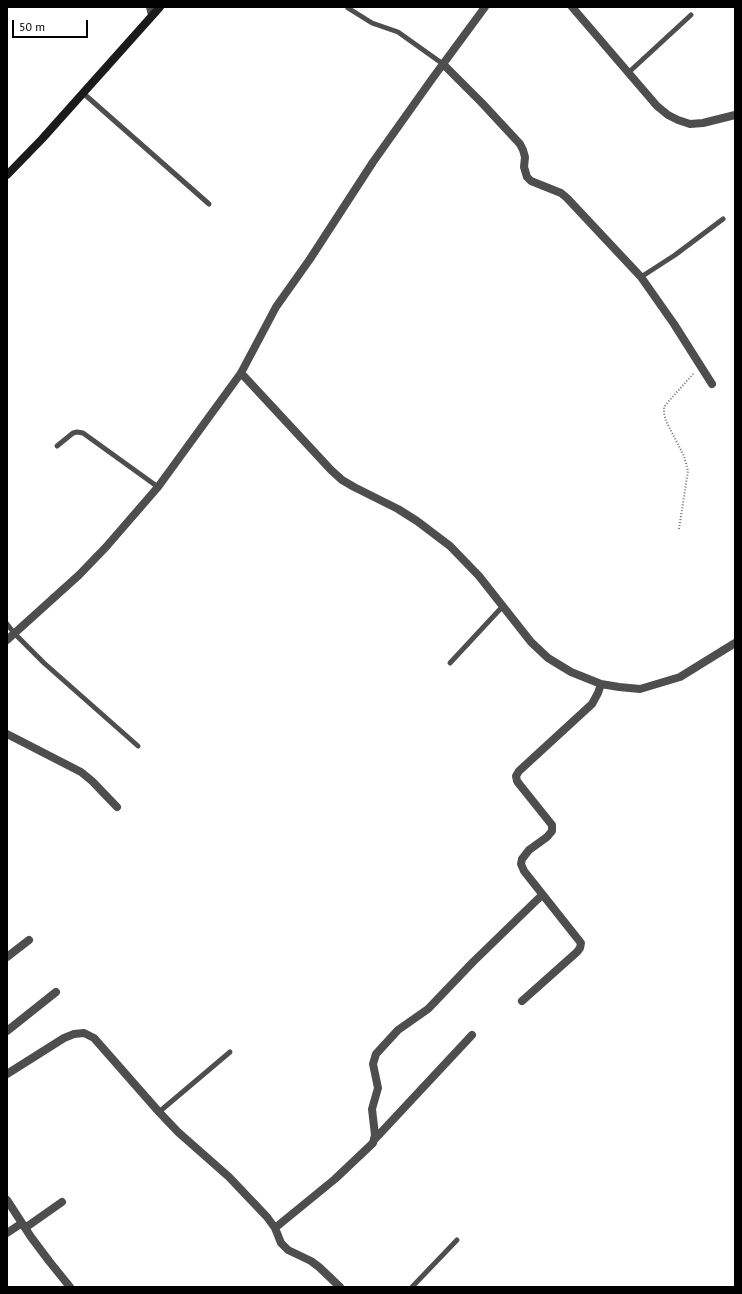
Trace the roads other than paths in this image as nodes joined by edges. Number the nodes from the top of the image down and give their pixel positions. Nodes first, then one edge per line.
1 (160, 7) edge
2 (485, 7) edge
3 (572, 7) edge
4 (348, 8) dead end
5 (151, 11) edge
6 (691, 14) dead end
7 (443, 64) junction
8 (628, 73) junction
9 (83, 93) junction
10 (735, 115) edge
11 (7, 176) edge
12 (209, 204) dead end
13 (723, 220) dead end
14 (641, 278) junction
15 (241, 373) junction
16 (712, 384) dead end
17 (57, 446) dead end
18 (158, 488) junction
19 (503, 606) junction
20 (7, 624) edge
21 (14, 633) junction
22 (7, 640) edge
23 (735, 643) edge
24 (450, 663) dead end
25 (601, 684) junction
26 (7, 734) edge
27 (138, 746) dead end
28 (117, 807) dead end
29 (542, 895) junction
30 (29, 940) dead end
31 (7, 957) edge
32 (56, 992) dead end
33 (522, 1000) dead end
34 (7, 1031) edge
35 (472, 1035) dead end
36 (230, 1052) dead end
37 (7, 1074) edge
38 (159, 1112) junction
39 (374, 1140) junction
40 (7, 1200) edge
41 (62, 1202) dead end
42 (23, 1226) junction
43 (276, 1228) junction
44 (7, 1233) edge
45 (457, 1240) dead end
46 (70, 1287) edge
47 (340, 1287) edge
48 (412, 1287) edge

1 - 5 street
2 - 7 street
3 - 8 street
4 - 7 lane
5 - 9 street
6 - 8 lane
7 - 14 street
7 - 15 street
8 - 10 street
9 - 11 street
9 - 12 lane
13 - 14 lane
14 - 16 street
15 - 18 street
15 - 19 street
17 - 18 lane
18 - 21 street
19 - 24 lane
19 - 25 street
20 - 21 lane
21 - 22 street
21 - 27 lane
23 - 25 street
25 - 29 street
26 - 28 street
29 - 33 street
29 - 39 street
30 - 31 street
32 - 34 street
35 - 39 street
36 - 38 lane
37 - 38 street
38 - 43 street
39 - 43 street
40 - 42 street
41 - 42 street
42 - 44 street
42 - 46 street
43 - 47 street
45 - 48 lane

